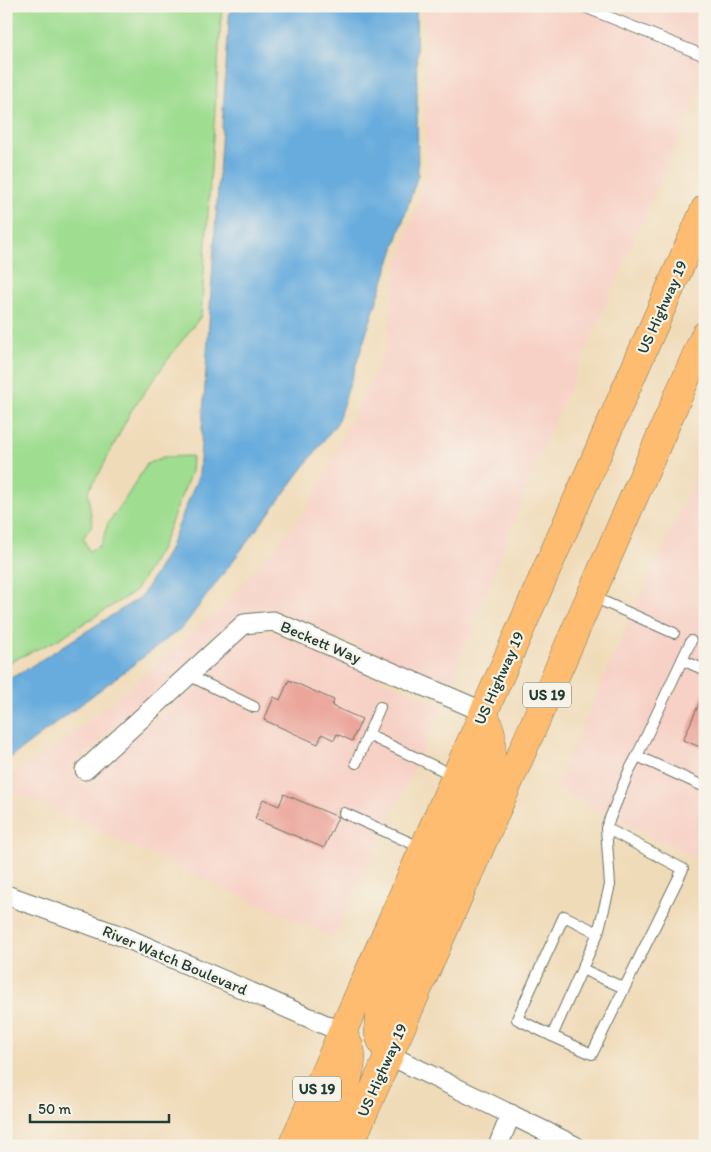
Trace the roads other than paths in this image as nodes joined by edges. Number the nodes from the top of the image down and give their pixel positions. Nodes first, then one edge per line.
1 (582, 6) edge
2 (705, 56) edge
3 (705, 209) edge
4 (705, 335) edge
5 (590, 596) junction
6 (674, 633) dead end
7 (691, 641) dead end
8 (682, 660) junction
9 (705, 670) edge
10 (188, 675) junction
11 (254, 707) dead end
12 (380, 708) dead end
13 (484, 712) junction
14 (368, 736) junction
15 (637, 756) junction
16 (356, 763) dead end
17 (85, 770) dead end
18 (456, 776) junction
19 (705, 787) edge
20 (344, 813) dead end
21 (606, 828) junction
22 (423, 849) junction
23 (6, 895) edge
24 (598, 933) junction
25 (582, 969) junction
26 (624, 988) junction
27 (342, 1032) junction
28 (552, 1036) junction
29 (389, 1054) junction
30 (511, 1114) junction
31 (292, 1146) edge
32 (320, 1146) edge
33 (349, 1146) edge
34 (498, 1146) edge
35 (575, 1146) edge

1 - 2 lane
3 - 13 highway, US Highway 19 / US 19
4 - 5 highway, US Highway 19 / US 19
5 - 6 lane
5 - 29 highway, US Highway 19 / US 19
7 - 8 lane
8 - 9 lane
8 - 15 lane
10 - 11 lane
10 - 13 street, Beckett Way
10 - 17 street, Beckett Way
12 - 14 lane
13 - 18 highway, US Highway 19 / US 19
13 - 29 highway
14 - 16 lane
14 - 18 lane
15 - 19 lane
15 - 21 lane
18 - 22 highway, US Highway 19 / US 19
20 - 22 lane
21 - 24 lane
21 - 26 lane
22 - 27 highway, US Highway 19 / US 19
23 - 27 street, River Watch Boulevard
24 - 25 lane
24 - 28 lane
25 - 26 lane
25 - 28 lane
26 - 28 lane
27 - 31 highway, US Highway 19 / US 19
27 - 32 highway
29 - 30 street
29 - 33 highway, US Highway 19 / US 19
30 - 34 street
30 - 35 street

